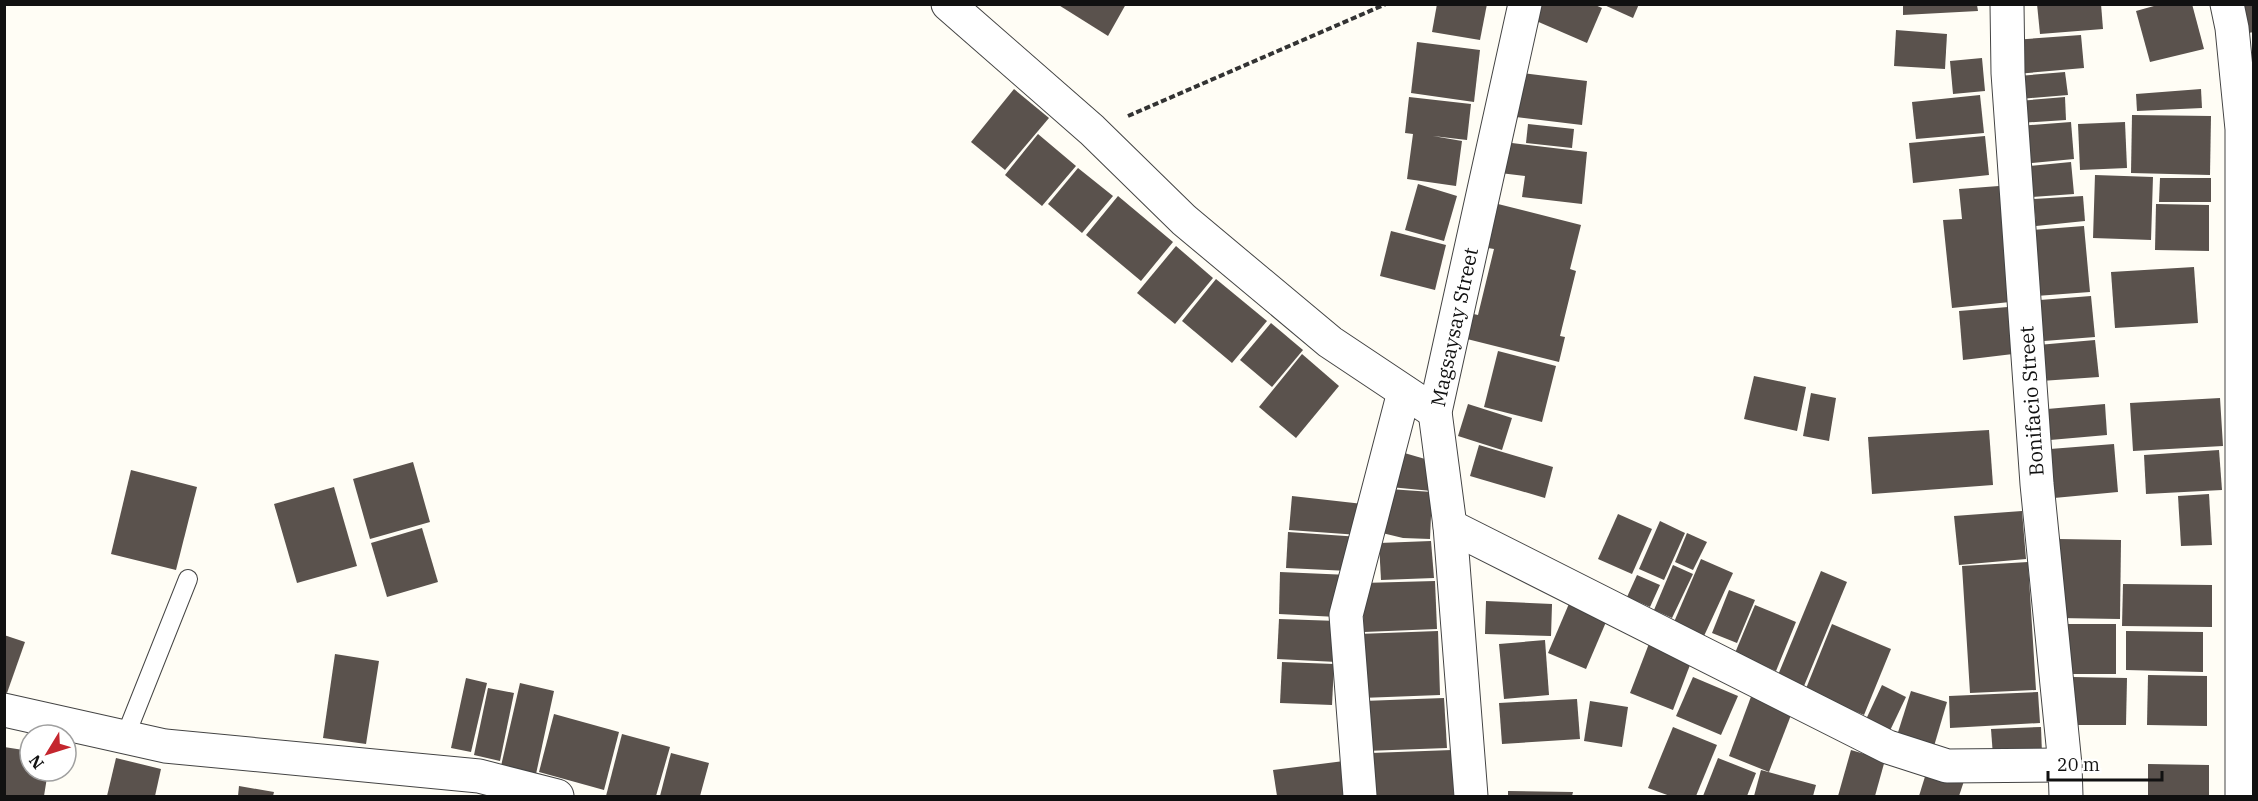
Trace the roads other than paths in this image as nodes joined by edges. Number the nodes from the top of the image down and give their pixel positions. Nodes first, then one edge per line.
1 (948, 4) edge
2 (1525, 4) edge
3 (2007, 4) edge
4 (2227, 4) edge
5 (2248, 331) edge
6 (1404, 392) junction
7 (1435, 412) junction
8 (1450, 526) junction
9 (188, 579) dead end
10 (4, 710) edge
11 (125, 737) junction
12 (2065, 781) edge
13 (557, 796) edge
14 (1360, 796) edge
15 (1471, 796) edge
16 (2242, 796) edge

1 - 6 street
2 - 7 street, Magsaysay Street
3 - 12 street, Bonifacio Street
4 - 5 street
5 - 16 street
6 - 7 street
6 - 14 street
7 - 8 street, Magsaysay Street
8 - 12 street
8 - 15 street, Magsaysay Street
9 - 11 lane
10 - 11 street
11 - 13 street

